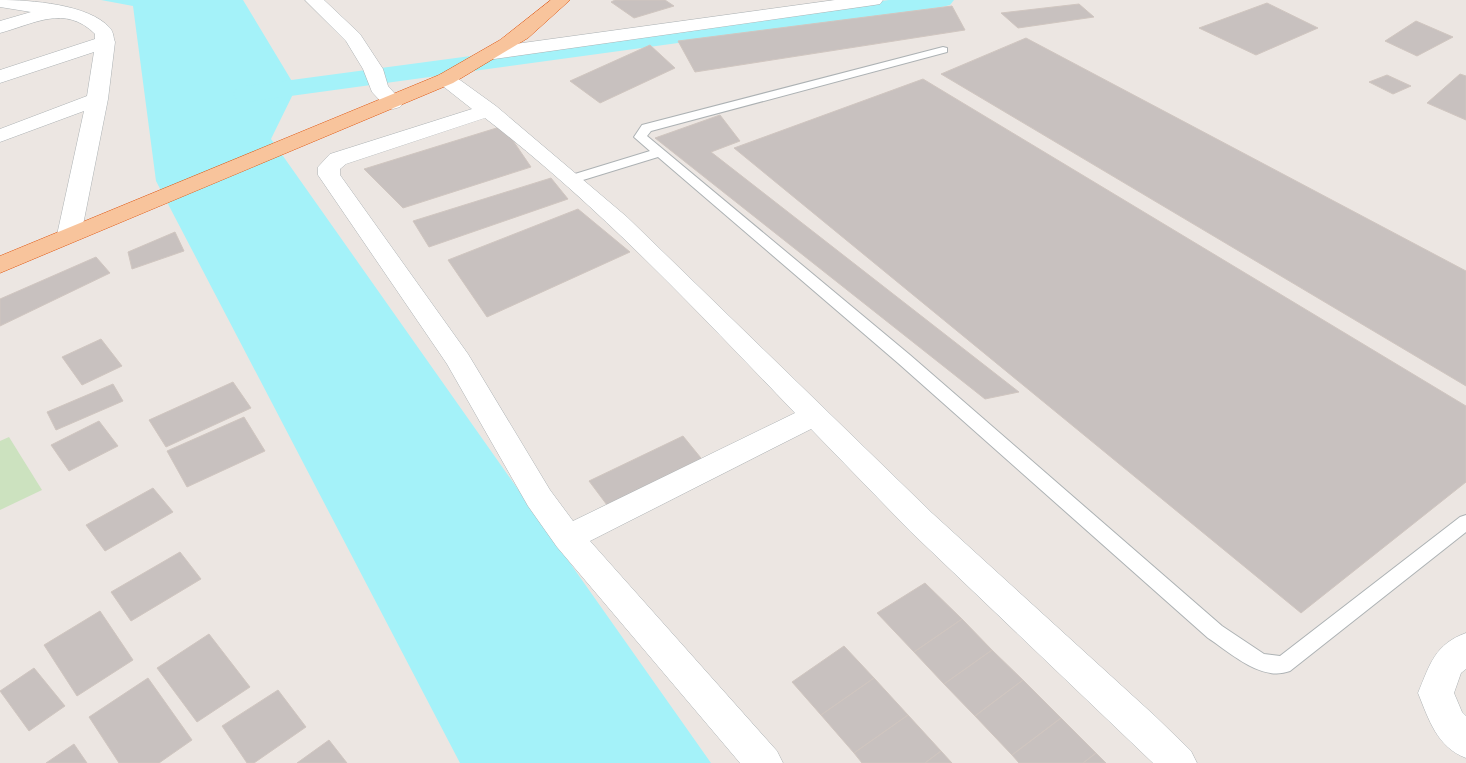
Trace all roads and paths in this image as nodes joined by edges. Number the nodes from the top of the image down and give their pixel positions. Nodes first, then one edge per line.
1 (314, 0) edge
2 (561, 0) edge
3 (874, 0) edge
4 (0, 2) edge
5 (52, 10) junction
6 (0, 27) edge
7 (106, 42) junction
8 (943, 50) dead end
9 (494, 52) junction
10 (0, 77) edge
11 (448, 78) junction
12 (98, 99) junction
13 (393, 103) junction
14 (488, 110) junction
15 (0, 136) edge
16 (660, 152) junction
17 (570, 180) junction
18 (69, 235) junction
19 (0, 265) edge
20 (813, 416) junction
21 (1466, 522) edge
22 (568, 538) junction
23 (1466, 648) edge
24 (1466, 741) edge
25 (764, 763) edge
26 (1178, 763) edge

1 - 13 street
2 - 9 highway
3 - 9 street
4 - 5 street
5 - 6 street
5 - 7 street
7 - 10 street
7 - 12 street
8 - 16 lane
9 - 11 highway
11 - 13 highway
11 - 14 street
12 - 15 street
12 - 18 street
13 - 18 highway
14 - 17 street
14 - 22 street
16 - 17 lane
16 - 21 lane
17 - 20 street
18 - 19 highway
20 - 22 street
20 - 26 street
22 - 25 street
23 - 24 street

